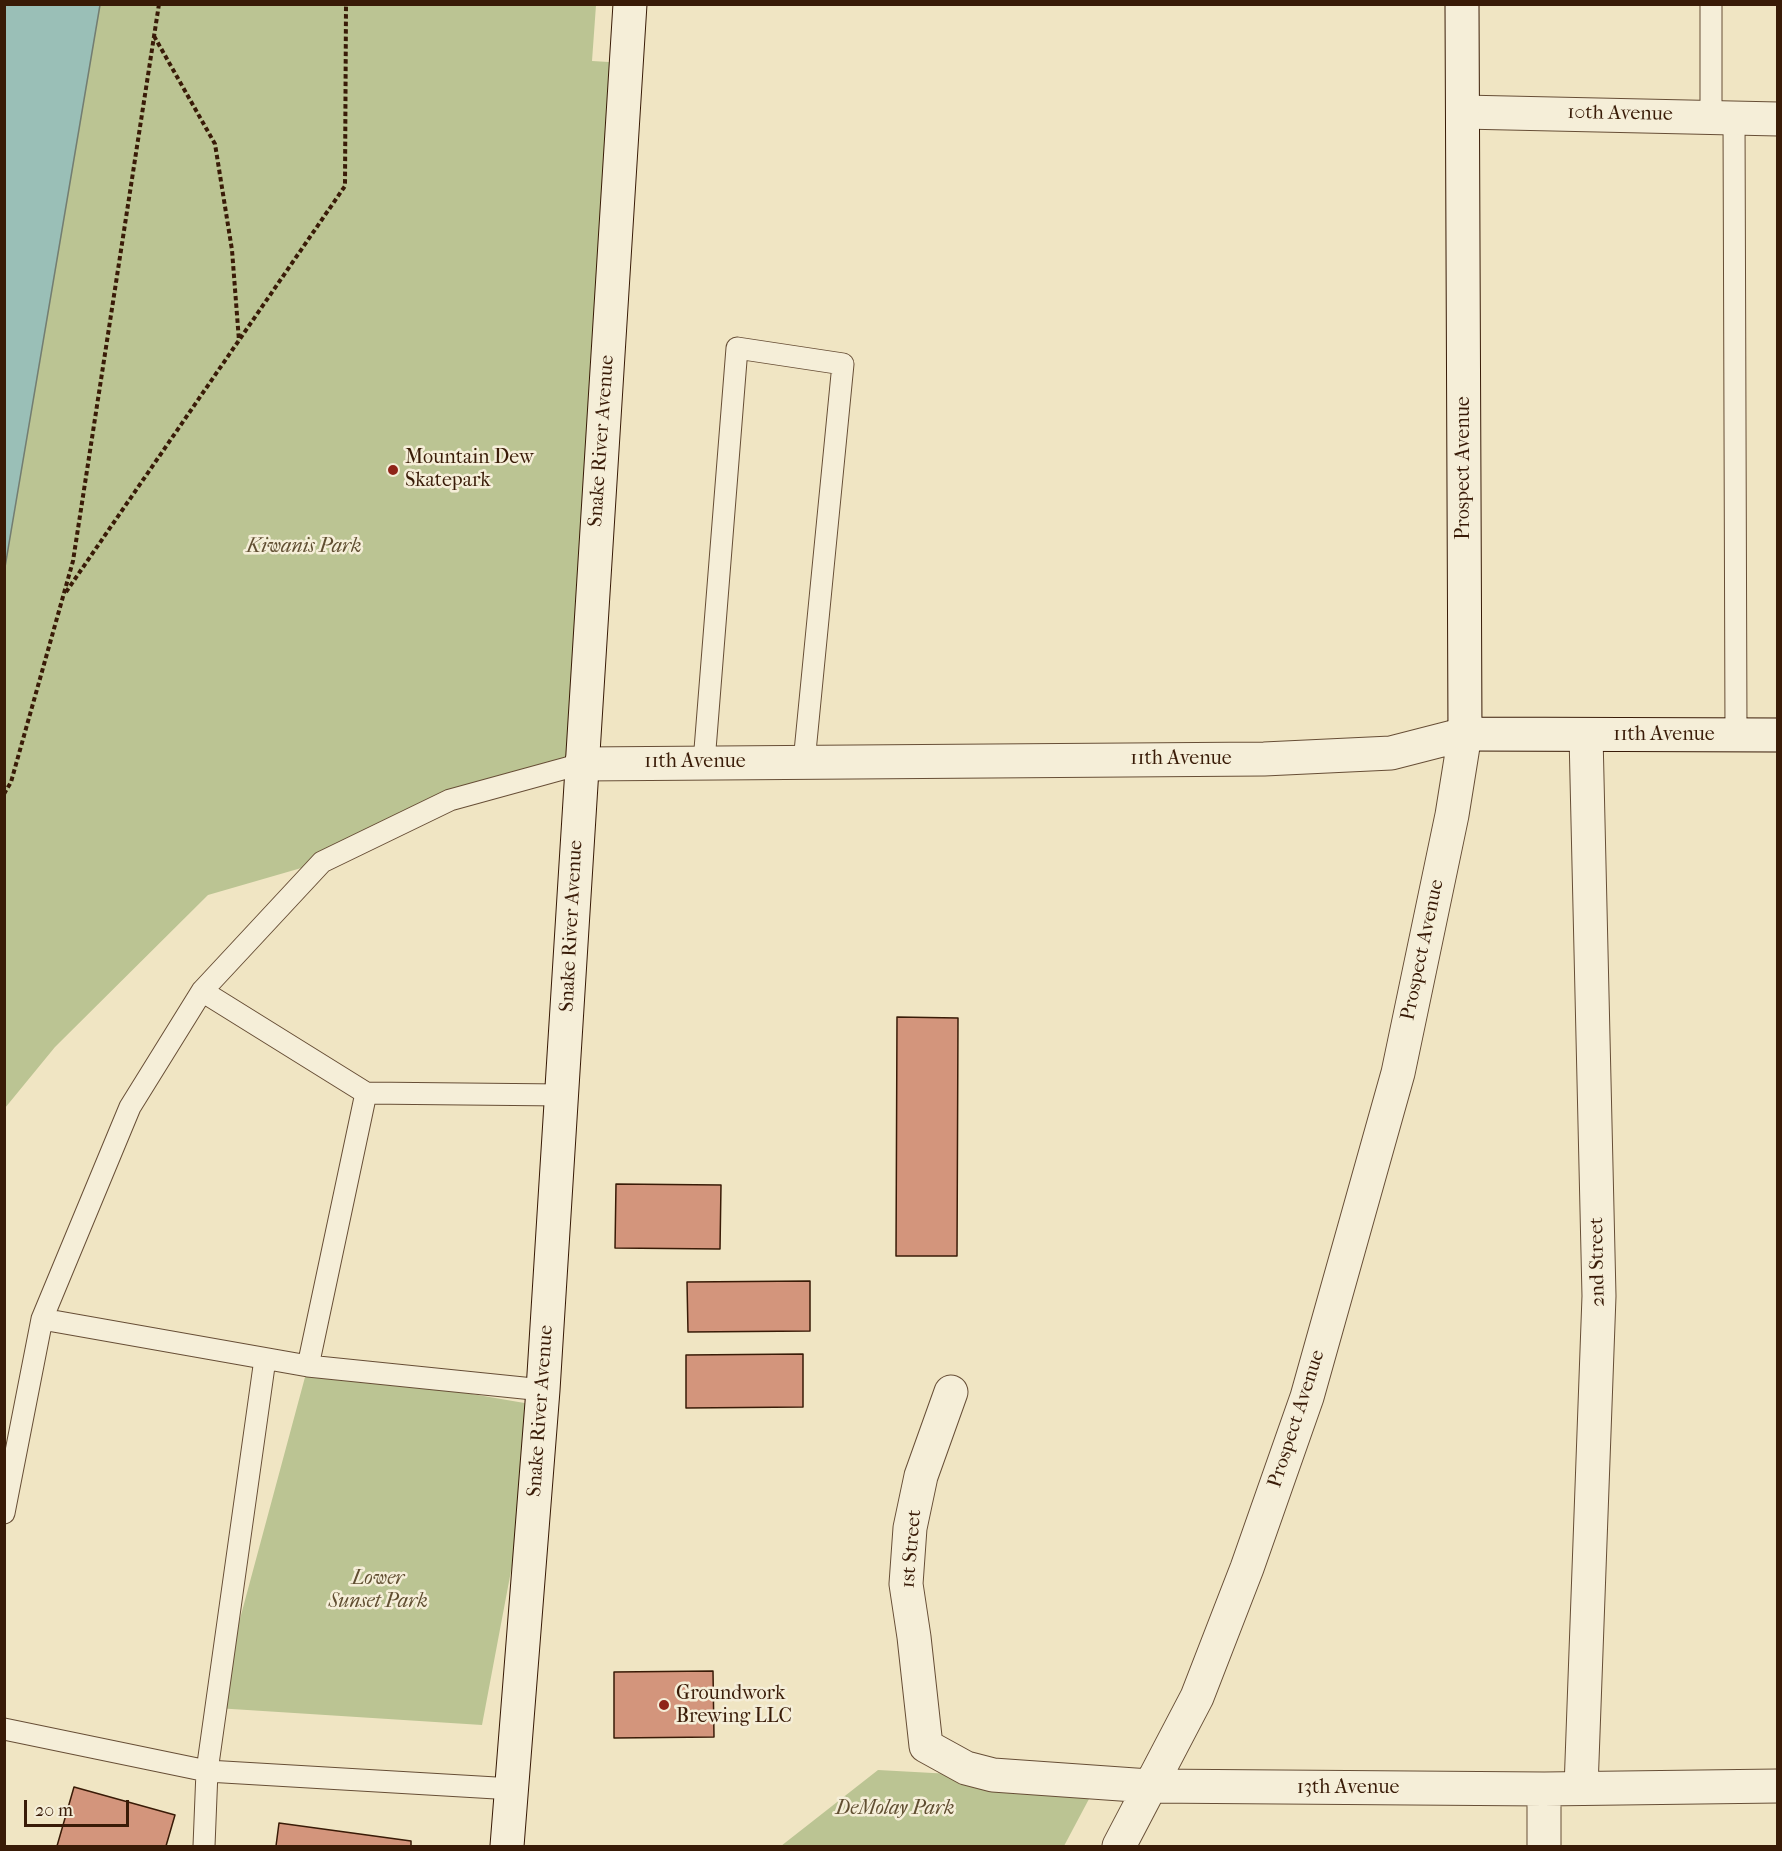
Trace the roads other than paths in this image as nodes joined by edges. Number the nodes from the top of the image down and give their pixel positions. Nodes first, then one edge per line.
1 (630, 4) edge
2 (1462, 4) edge
3 (1711, 4) edge
4 (1463, 112) junction
5 (1722, 117) junction
6 (1778, 119) edge
7 (1465, 734) junction
8 (1586, 735) junction
9 (1736, 735) junction
10 (1778, 735) edge
11 (704, 762) junction
12 (804, 762) junction
13 (582, 764) junction
14 (202, 991) junction
15 (366, 1093) junction
16 (562, 1095) junction
17 (42, 1319) junction
18 (265, 1359) junction
19 (308, 1366) junction
20 (543, 1389) junction
21 (951, 1392) dead end
22 (4, 1513) edge
23 (4, 1730) edge
24 (926, 1746) joint
25 (207, 1771) junction
26 (1149, 1786) junction
27 (1778, 1786) edge
28 (1581, 1788) junction
29 (513, 1789) junction
30 (1544, 1789) junction
31 (204, 1846) edge
32 (507, 1846) edge
33 (1119, 1846) edge
34 (1544, 1846) edge

1 - 13 street, Snake River Avenue
2 - 4 street, Prospect Avenue
3 - 5 lane
4 - 5 street, 10th Avenue
4 - 7 street, Prospect Avenue
5 - 6 street, 10th Avenue
5 - 9 lane
7 - 8 street, 11th Avenue
7 - 12 street, 11th Avenue
7 - 26 street, Prospect Avenue
8 - 9 street, 11th Avenue
8 - 28 street, 2nd Street
9 - 10 street, 11th Avenue
11 - 12 street, 11th Avenue
11 - 12 lane
11 - 13 street, 11th Avenue
13 - 14 lane
13 - 16 street, Snake River Avenue
14 - 15 lane
14 - 17 lane
15 - 16 lane
15 - 19 lane
16 - 20 street, Snake River Avenue
17 - 18 lane
17 - 22 lane
18 - 19 lane
18 - 25 lane
19 - 20 lane
20 - 29 street, Snake River Avenue
21 - 24 street, 1st Street
23 - 25 lane
24 - 26 street, 13th Avenue
25 - 29 lane
25 - 31 lane
26 - 30 street, 13th Avenue
26 - 33 street, Prospect Avenue
27 - 28 street, 13th Avenue
28 - 30 street, 13th Avenue
29 - 32 street, Snake River Avenue
30 - 34 street

